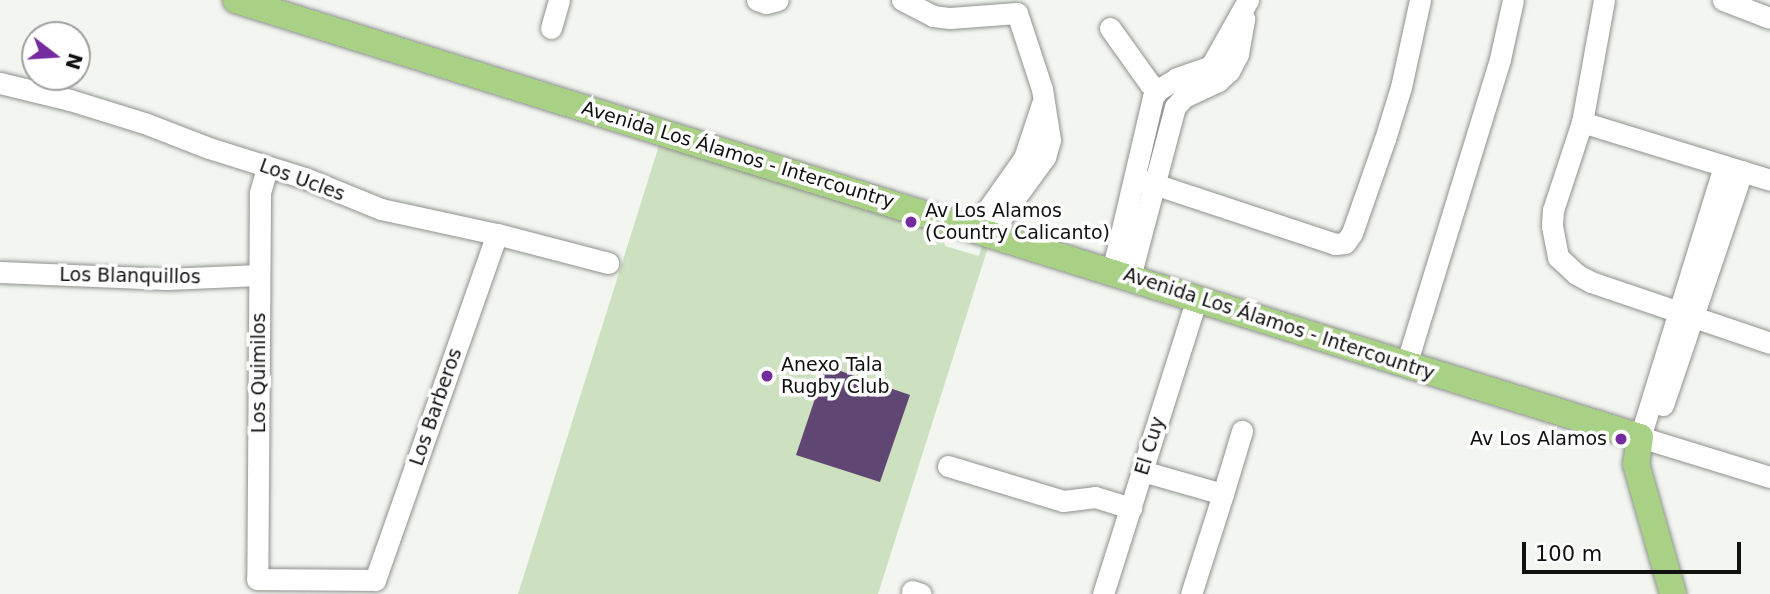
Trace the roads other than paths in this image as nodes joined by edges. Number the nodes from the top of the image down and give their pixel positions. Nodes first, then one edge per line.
1 (236, 0) edge
2 (559, 0) edge
3 (757, 0) edge
4 (778, 0) edge
5 (902, 0) edge
6 (1420, 0) edge
7 (1513, 0) edge
8 (1604, 0) edge
9 (1723, 0) edge
10 (1016, 6) edge
11 (1770, 18) edge
12 (551, 28) dead end
13 (1110, 28) dead end
14 (0, 83) edge
15 (1158, 90) junction
16 (1582, 122) junction
17 (267, 168) junction
18 (1733, 168) junction
19 (1770, 180) edge
20 (1145, 181) junction
21 (987, 232) junction
22 (497, 234) junction
23 (608, 263) dead end
24 (0, 272) edge
25 (259, 275) junction
26 (1121, 275) junction
27 (1196, 298) junction
28 (1686, 314) junction
29 (1770, 343) edge
30 (1405, 365) junction
31 (1242, 431) dead end
32 (1646, 438) junction
33 (948, 466) dead end
34 (1142, 471) junction
35 (1770, 477) edge
36 (1223, 494) junction
37 (1131, 508) junction
38 (257, 579) joint
39 (1103, 594) edge
40 (1191, 594) edge
41 (1673, 594) edge

1 - 21 main road, Avenida Los Álamos - Intercountry
2 - 12 street
3 - 4 street
5 - 10 street
6 - 20 street
7 - 30 street
8 - 16 street
9 - 11 street
10 - 21 street
13 - 15 street
14 - 17 street, Los Ucles
15 - 20 street
15 - 20 street
16 - 18 street
16 - 28 street
17 - 22 street, Los Ucles
17 - 25 street, Los Quimilos
18 - 19 street
18 - 28 street
20 - 26 street
21 - 26 main road, Avenida Los Álamos - Intercountry
22 - 23 street, Los Ucles
22 - 38 street, Los Barberos
24 - 25 street, Los Blanquillos
25 - 38 street, Los Quimilos
26 - 27 main road, Avenida Los Álamos - Intercountry
27 - 30 main road, Avenida Los Álamos - Intercountry
27 - 34 street, El Cuy
28 - 29 street
28 - 32 street
30 - 32 main road, Avenida Los Álamos - Intercountry
31 - 36 street
32 - 35 street
32 - 41 main road
33 - 37 street
34 - 36 street
34 - 37 street, El Cuy
36 - 40 street
37 - 39 street, El Cuy

